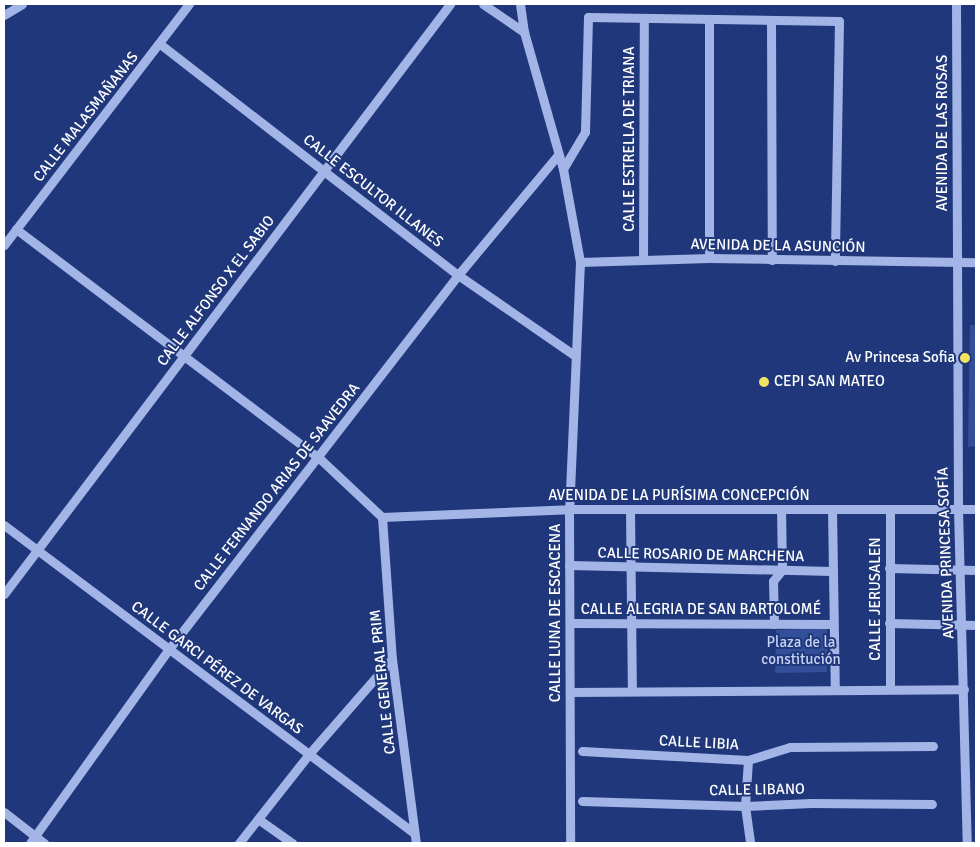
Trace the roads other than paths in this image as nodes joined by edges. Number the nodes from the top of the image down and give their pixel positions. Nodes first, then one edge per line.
1 (21, 4) edge
2 (189, 4) edge
3 (450, 4) edge
4 (483, 4) edge
5 (520, 4) edge
6 (956, 4) edge
7 (4, 15) edge
8 (644, 18) junction
9 (709, 20) junction
10 (771, 20) junction
11 (524, 32) junction
12 (160, 44) junction
13 (557, 156) junction
14 (563, 169) junction
15 (324, 170) junction
16 (16, 229) junction
17 (4, 245) edge
18 (709, 258) junction
19 (644, 260) junction
20 (772, 260) junction
21 (835, 261) junction
22 (580, 262) junction
23 (957, 262) junction
24 (976, 262) edge
25 (458, 275) junction
26 (574, 355) junction
27 (186, 357) junction
28 (318, 457) junction
29 (569, 509) junction
30 (630, 509) junction
31 (781, 509) junction
32 (832, 509) junction
33 (890, 509) junction
34 (958, 509) junction
35 (976, 509) edge
36 (382, 517) junction
37 (4, 525) edge
38 (37, 550) junction
39 (569, 565) junction
40 (888, 568) junction
41 (631, 569) junction
42 (782, 570) junction
43 (832, 570) junction
44 (960, 570) junction
45 (976, 570) edge
46 (4, 594) edge
47 (570, 623) junction
48 (889, 623) junction
49 (774, 624) junction
50 (832, 624) junction
51 (632, 625) junction
52 (962, 625) junction
53 (976, 625) edge
54 (169, 649) junction
55 (392, 659) junction
56 (890, 689) junction
57 (964, 689) junction
58 (835, 690) junction
59 (632, 691) junction
60 (570, 692) junction
61 (933, 746) dead end
62 (582, 751) dead end
63 (309, 754) junction
64 (748, 760) junction
65 (582, 801) dead end
66 (932, 804) dead end
67 (746, 806) junction
68 (4, 812) edge
69 (258, 819) junction
70 (414, 833) junction
71 (33, 840) edge
72 (44, 843) edge
73 (239, 843) edge
74 (292, 843) edge
75 (416, 843) edge
76 (570, 843) edge
77 (750, 843) edge
78 (967, 843) edge

1 - 7 street
2 - 12 street, CALLE MALASMAÑANAS
3 - 15 street, CALLE ALFONSO X EL SABIO
4 - 11 street
5 - 11 street, CALLE LUNA DE ESCACENA
6 - 23 street, AVENIDA DE LAS ROSAS
8 - 9 street
8 - 14 street
8 - 19 street, CALLE ESTRELLA DE TRIANA
9 - 10 street
9 - 18 street
10 - 20 street
10 - 21 street
11 - 13 street, CALLE LUNA DE ESCACENA
12 - 15 street, CALLE ESCULTOR ILLANES
12 - 16 street, CALLE MALASMAÑANAS
13 - 14 street, CALLE LUNA DE ESCACENA
13 - 25 street, CALLE FERNANDO ARIAS DE SAAVEDRA
14 - 22 street, CALLE LUNA DE ESCACENA
15 - 25 street, CALLE ESCULTOR ILLANES
15 - 27 street, CALLE ALFONSO X EL SABIO
16 - 17 street, CALLE MALASMAÑANAS
16 - 27 street
18 - 19 street, AVENIDA DE LA ASUNCIÓN
18 - 20 street, AVENIDA DE LA ASUNCIÓN
19 - 22 street, AVENIDA DE LA ASUNCIÓN
20 - 21 street, AVENIDA DE LA ASUNCIÓN
21 - 23 street, AVENIDA DE LA ASUNCIÓN
22 - 26 street, CALLE LUNA DE ESCACENA
23 - 24 street, AVENIDA DE LA ASUNCIÓN
23 - 34 street, AVENIDA PRINCESA SOFÍA
25 - 26 street, CALLE ESCULTOR ILLANES
25 - 28 street, CALLE FERNANDO ARIAS DE SAAVEDRA
26 - 29 street, CALLE LUNA DE ESCACENA
27 - 28 street
27 - 38 street, CALLE ALFONSO X EL SABIO
28 - 36 street
28 - 54 street, CALLE FERNANDO ARIAS DE SAAVEDRA
29 - 30 street, AVENIDA DE LA PURÍSIMA CONCEPCIÓN
29 - 36 street, AVENIDA DE LA PURÍSIMA CONCEPCIÓN
29 - 39 street, CALLE LUNA DE ESCACENA
30 - 31 street, AVENIDA DE LA PURÍSIMA CONCEPCIÓN
30 - 41 street
31 - 32 street, AVENIDA DE LA PURÍSIMA CONCEPCIÓN
31 - 42 street
32 - 33 street, AVENIDA DE LA PURÍSIMA CONCEPCIÓN
32 - 43 street
33 - 34 street, AVENIDA DE LA PURÍSIMA CONCEPCIÓN
33 - 40 street, CALLE JERUSALEN
34 - 35 street, AVENIDA DE LA PURÍSIMA CONCEPCIÓN
34 - 44 street, AVENIDA PRINCESA SOFÍA
36 - 55 street, CALLE GENERAL PRIM
37 - 38 street, CALLE GARCI PÉREZ DE VARGAS
38 - 46 street, CALLE ALFONSO X EL SABIO
38 - 54 street, CALLE GARCI PÉREZ DE VARGAS
39 - 41 street, CALLE ROSARIO DE MARCHENA
39 - 47 street, CALLE LUNA DE ESCACENA
40 - 44 street
40 - 48 street, CALLE JERUSALEN
41 - 42 street, CALLE ROSARIO DE MARCHENA
41 - 51 street
42 - 43 street, CALLE ROSARIO DE MARCHENA
42 - 49 street
43 - 50 street
44 - 45 street
44 - 52 street, AVENIDA PRINCESA SOFÍA
47 - 51 street, CALLE ALEGRIA DE SAN BARTOLOMÉ
47 - 60 street, CALLE LUNA DE ESCACENA
48 - 52 street
48 - 56 street, CALLE JERUSALEN
49 - 50 street, CALLE ALEGRIA DE SAN BARTOLOMÉ
49 - 51 street, CALLE ALEGRIA DE SAN BARTOLOMÉ
50 - 58 street
51 - 59 street
52 - 53 street
52 - 57 street, AVENIDA PRINCESA SOFÍA
54 - 63 street, CALLE GARCI PÉREZ DE VARGAS
54 - 71 street, CALLE FERNANDO ARIAS DE SAAVEDRA
55 - 63 street
55 - 70 street, CALLE GENERAL PRIM
56 - 57 street
56 - 58 street
57 - 78 street, AVENIDA PRINCESA SOFÍA
58 - 59 street
59 - 60 street
60 - 76 street, CALLE LUNA DE ESCACENA
61 - 64 street, CALLE LIBIA
62 - 64 street, CALLE LIBIA
63 - 69 street
63 - 70 street, CALLE GARCI PÉREZ DE VARGAS
64 - 67 street
65 - 67 street, CALLE LIBANO
66 - 67 street, CALLE LIBANO
67 - 77 street
68 - 71 street
69 - 73 street
69 - 74 street
70 - 75 street, CALLE GENERAL PRIM
71 - 72 street

